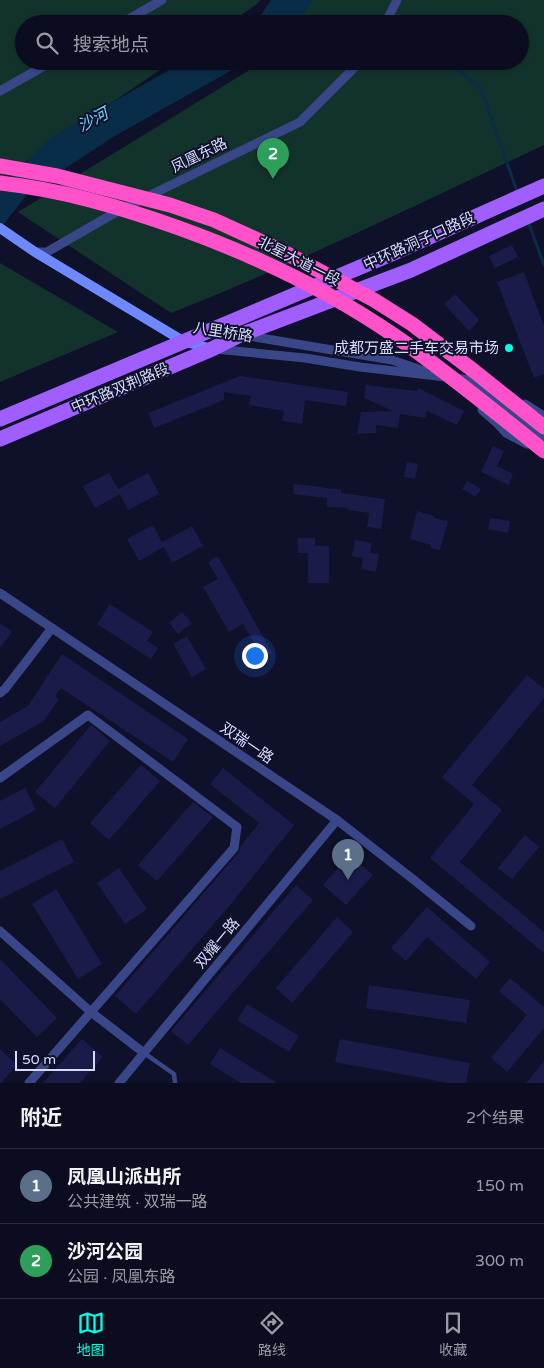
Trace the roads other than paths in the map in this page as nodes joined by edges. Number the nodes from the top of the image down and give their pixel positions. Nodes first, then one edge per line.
1 (162, 0) edge
2 (397, 0) edge
3 (136, 15) edge
4 (390, 15) edge
5 (37, 70) edge
6 (352, 70) edge
7 (0, 91) edge
8 (0, 166) edge
9 (0, 183) edge
10 (544, 186) edge
11 (544, 209) edge
12 (4, 230) edge
13 (35, 252) junction
14 (240, 335) junction
15 (183, 341) junction
16 (212, 349) junction
17 (441, 376) junction
18 (544, 416) edge
19 (0, 419) edge
20 (544, 427) edge
21 (544, 437) edge
22 (0, 439) edge
23 (544, 453) edge
24 (0, 593) edge
25 (52, 628) junction
26 (0, 693) edge
27 (0, 778) edge
28 (337, 820) junction
29 (471, 926) dead end
30 (0, 931) edge
31 (91, 1012) junction
32 (144, 1053) junction
33 (29, 1083) edge
34 (119, 1083) edge
35 (175, 1083) edge

1 - 3 street
2 - 4 street
5 - 7 street
6 - 13 street, 凤凰东路
8 - 20 highway, 北星大道一段
9 - 23 highway, 北星大道一段
10 - 15 main road, 中环路洞子口路段
11 - 14 main road, 中环路洞子口路段
12 - 13 main road, 八里桥路
13 - 15 main road, 八里桥路
14 - 16 main road, 中环路双荆路段
14 - 17 street, 八里桥路
15 - 16 main road, 八里桥路
15 - 19 main road, 中环路双荆路段
16 - 17 street, 八里桥路
16 - 22 main road, 中环路双荆路段
17 - 18 street, 八里桥路
17 - 21 street, 八里桥路
17 - 23 street, 八里桥路
24 - 25 street, 双瑞一路
25 - 26 street
25 - 28 street, 双瑞一路
27 - 31 street
28 - 29 street, 双瑞一路
28 - 32 street, 双耀一路
30 - 31 street
31 - 32 street
31 - 33 street
32 - 34 street, 双耀一路
32 - 35 lane

